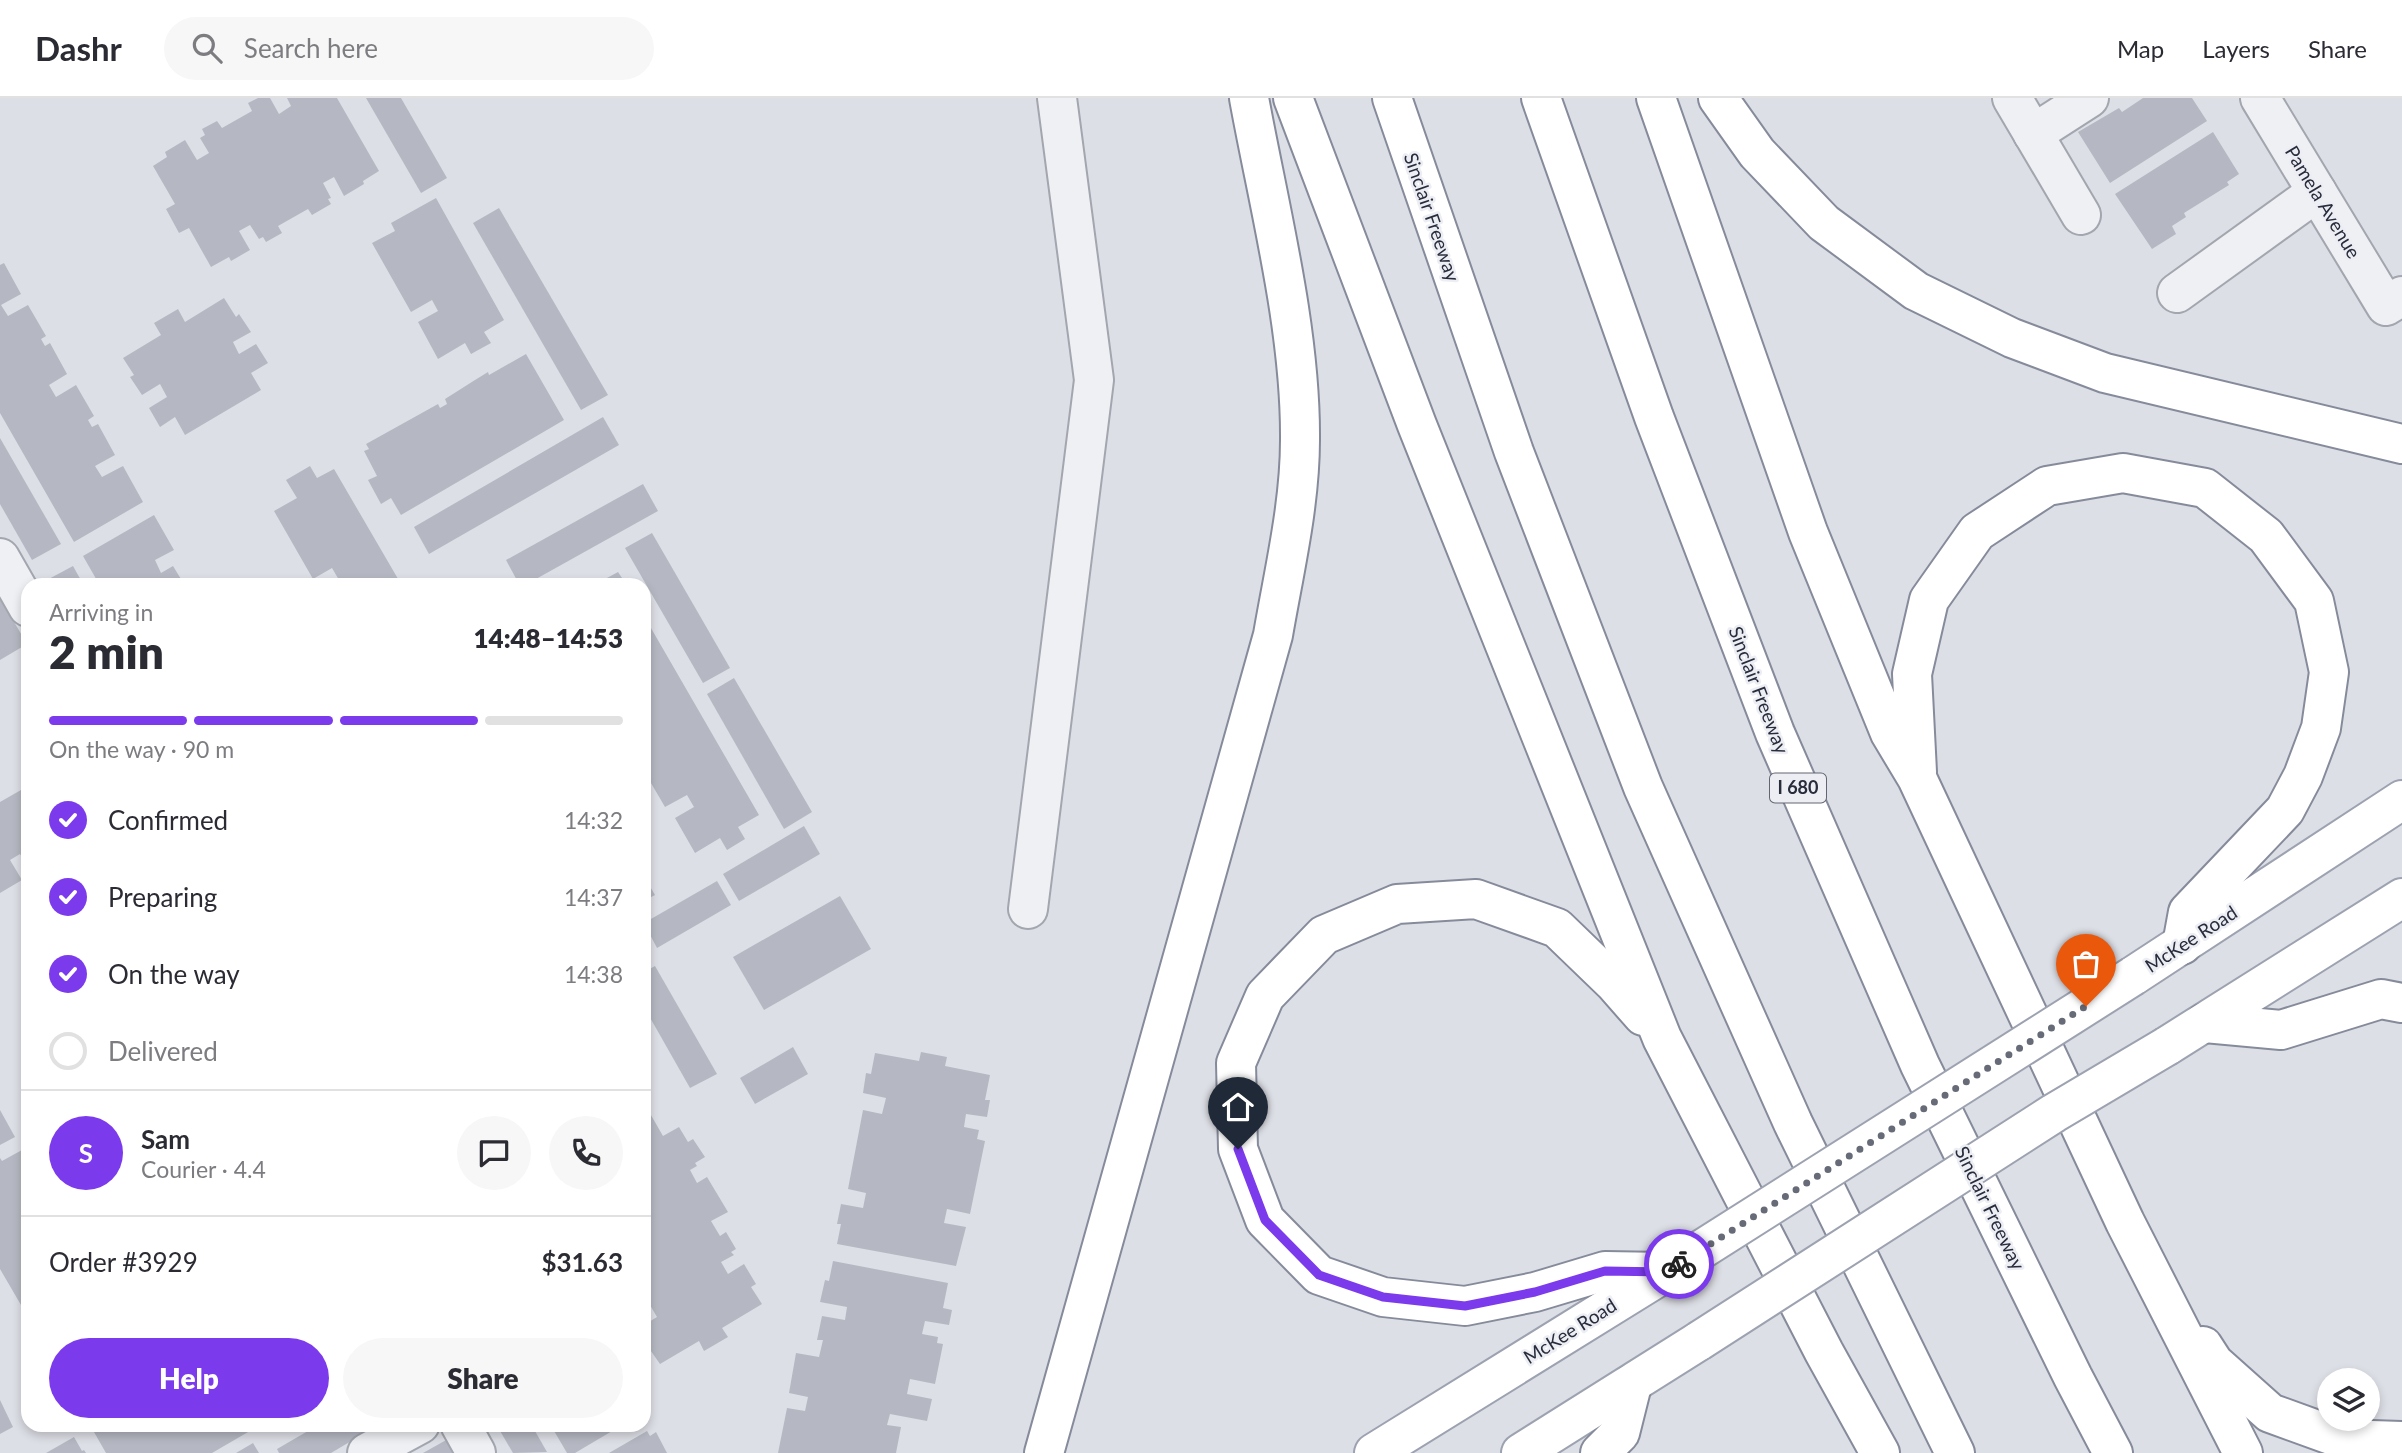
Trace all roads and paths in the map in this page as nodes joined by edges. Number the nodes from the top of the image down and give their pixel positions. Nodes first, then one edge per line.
1 (1057, 98) edge
2 (1249, 98) edge
3 (1293, 98) edge
4 (1392, 98) edge
5 (1541, 98) edge
6 (1656, 98) edge
7 (1718, 98) edge
8 (2012, 98) edge
9 (2089, 98) edge
10 (2260, 98) edge
11 (2033, 134) junction
12 (2317, 192) junction
13 (2081, 215) dead end
14 (2177, 293) dead end
15 (2394, 301) edge
16 (2402, 444) edge
17 (0, 558) edge
18 (21, 595) edge
19 (1917, 778) junction
20 (2402, 800) edge
21 (2402, 898) edge
22 (1028, 909) dead end
23 (2182, 945) junction
24 (2402, 1003) edge
25 (2205, 1023) junction
26 (1662, 1038) junction
27 (2125, 1222) junction
28 (1666, 1272) junction
29 (1824, 1352) junction
30 (1632, 1385) junction
31 (405, 1432) edge
32 (464, 1432) edge
33 (2402, 1441) edge
34 (367, 1453) edge
35 (476, 1453) edge
36 (1044, 1453) edge
37 (1374, 1453) edge
38 (1521, 1453) edge
39 (1600, 1453) edge
40 (1865, 1453) edge
41 (1880, 1453) edge
42 (1955, 1453) edge
43 (2113, 1453) edge
44 (2243, 1453) edge

1 - 22 street
2 - 36 main road
3 - 26 main road
4 - 42 main road, Sinclair Freeway
5 - 43 main road, Sinclair Freeway / I 680
6 - 19 main road
7 - 16 main road
8 - 11 street
9 - 11 street
10 - 12 street, Pamela Avenue
11 - 13 street
12 - 14 street
12 - 15 street, Pamela Avenue
17 - 18 street
19 - 23 main road
19 - 27 main road
20 - 23 main road, McKee Road
21 - 25 main road
23 - 28 main road, McKee Road, bridge
24 - 25 main road
25 - 30 main road, bridge
26 - 28 main road
26 - 29 main road
27 - 33 main road
27 - 44 main road
28 - 37 main road, McKee Road
29 - 40 main road
29 - 41 main road
30 - 38 main road
30 - 39 main road
31 - 34 street
32 - 35 street

